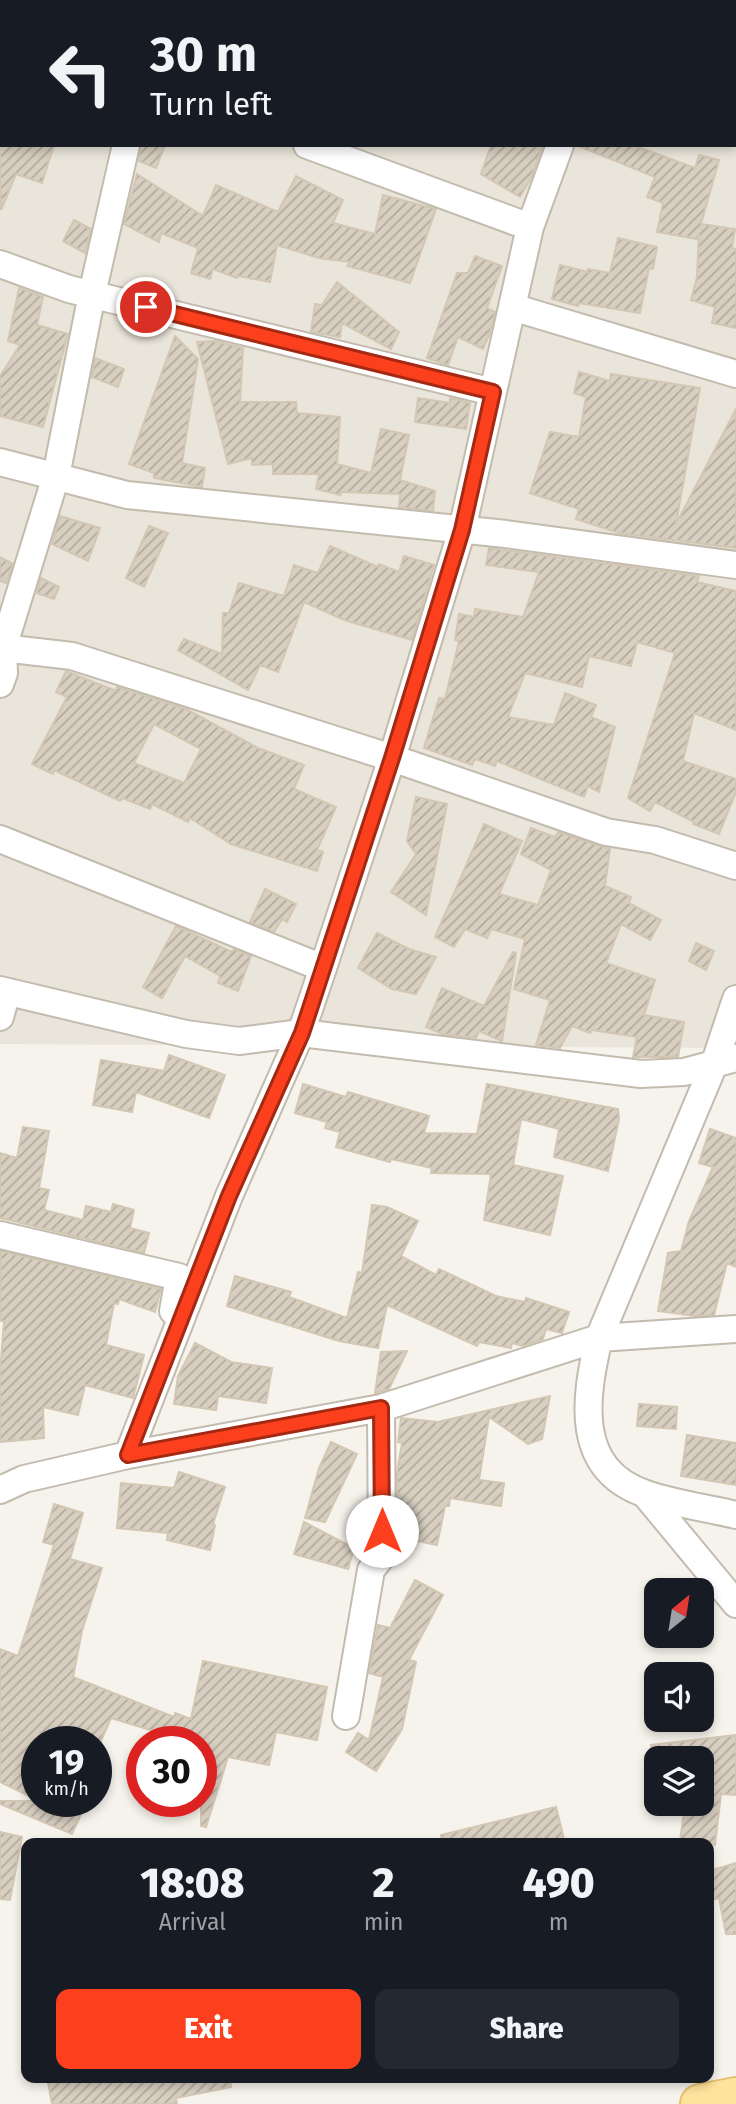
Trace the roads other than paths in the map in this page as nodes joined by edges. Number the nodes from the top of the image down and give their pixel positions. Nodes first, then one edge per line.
1 (126, 147) edge
2 (312, 147) edge
3 (559, 147) edge
4 (530, 227) junction
5 (0, 264) edge
6 (92, 294) junction
7 (512, 307) junction
8 (736, 374) edge
9 (493, 392) junction
10 (0, 462) edge
11 (56, 476) junction
12 (462, 530) junction
13 (736, 565) edge
14 (2, 669) edge
15 (392, 758) junction
16 (0, 839) edge
17 (736, 866) edge
18 (323, 968) junction
19 (736, 999) edge
20 (2, 1000) edge
21 (302, 1033) junction
22 (726, 1060) edge
23 (0, 1235) edge
24 (736, 1328) edge
25 (599, 1338) junction
26 (163, 1367) junction
27 (381, 1408) junction
28 (128, 1455) junction
29 (0, 1490) edge
30 (645, 1494) junction
31 (736, 1515) edge
32 (736, 1604) edge
33 (346, 1716) dead end
34 (736, 2097) edge
35 (700, 2104) edge

1 - 6 street
2 - 4 street
3 - 4 street
4 - 7 street
5 - 6 street
6 - 9 street
6 - 11 street
7 - 8 street
7 - 9 street
9 - 12 street
10 - 11 street
11 - 12 street
11 - 14 street
12 - 13 street
12 - 15 street
14 - 15 street
15 - 17 street
15 - 18 street
16 - 18 street
18 - 21 street
19 - 22 street
20 - 21 street
21 - 22 street
21 - 26 street
22 - 25 street
23 - 26 street
24 - 25 street
25 - 27 street
25 - 30 street
26 - 28 street
27 - 28 street
27 - 33 street
28 - 29 street
30 - 31 street
30 - 32 street
34 - 35 main road

